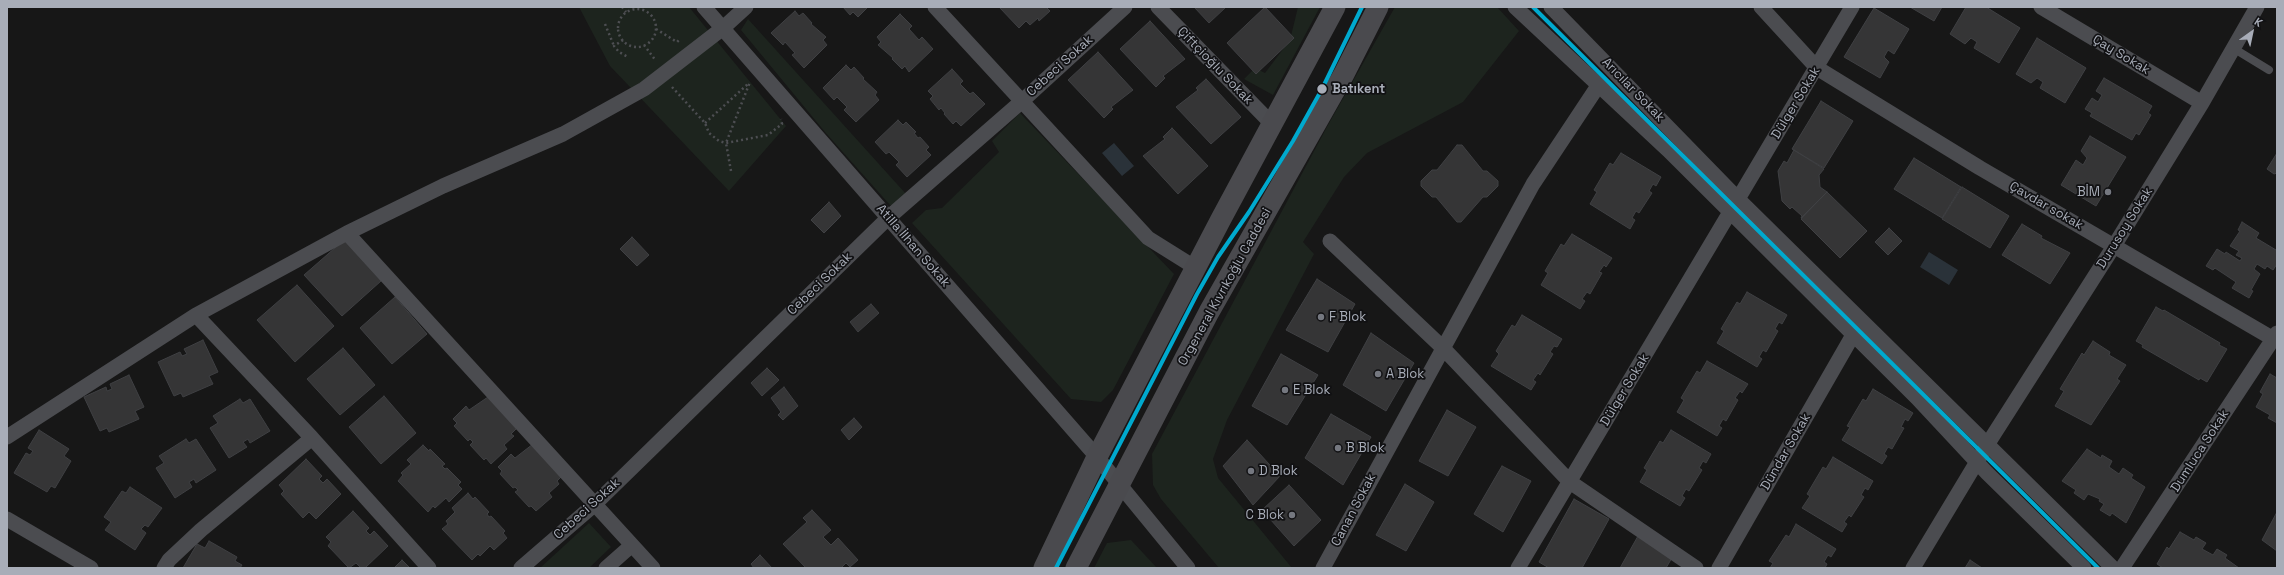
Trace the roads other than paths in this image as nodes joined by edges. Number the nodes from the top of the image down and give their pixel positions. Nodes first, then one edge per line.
1 (704, 7) edge
2 (746, 7) edge
3 (935, 7) edge
4 (1125, 7) edge
5 (1158, 7) edge
6 (1336, 7) edge
7 (1378, 7) edge
8 (1515, 7) edge
9 (1551, 7) edge
10 (1761, 7) edge
11 (1852, 7) edge
12 (2041, 7) edge
13 (2257, 7) edge
14 (723, 28) junction
15 (2233, 48) junction
16 (1817, 68) junction
17 (2269, 70) dead end
18 (1598, 86) junction
19 (1021, 102) junction
20 (2202, 103) junction
21 (1272, 124) junction
22 (1738, 199) junction
23 (1730, 212) junction
24 (888, 218) junction
25 (347, 232) junction
26 (1330, 241) dead end
27 (2114, 246) junction
28 (1196, 268) junction
29 (196, 315) junction
30 (1853, 335) junction
31 (2276, 337) edge
32 (1442, 347) junction
33 (7, 437) edge
34 (312, 438) junction
35 (1987, 445) junction
36 (1097, 456) junction
37 (1978, 462) junction
38 (1570, 482) junction
39 (1120, 485) junction
40 (595, 504) junction
41 (7, 519) edge
42 (632, 545) junction
43 (91, 568) edge
44 (164, 568) edge
45 (429, 568) edge
46 (521, 568) edge
47 (606, 568) edge
48 (653, 568) edge
49 (1044, 568) edge
50 (1076, 568) edge
51 (1188, 568) edge
52 (1323, 568) edge
53 (1518, 568) edge
54 (1696, 568) edge
55 (1719, 568) edge
56 (1913, 568) edge
57 (2084, 568) edge
58 (2113, 568) edge
59 (2122, 568) edge

1 - 14 street, Atilla İlhan Sokak
2 - 14 street
3 - 19 street
4 - 19 street, Cebeci Sokak
5 - 21 street, Çiftçioğlu Sokak
6 - 21 main road
7 - 39 main road, Orgeneral Kıvrıkoğlu Caddesi
8 - 18 street
9 - 22 street, Arıcılar Sokak
10 - 16 street
11 - 16 street, Dülger Sokak
12 - 20 street, Çay Sokak
13 - 15 street, Durusoy Sokak
14 - 24 street, Atilla İlhan Sokak
14 - 25 street
15 - 17 lane
15 - 20 street, Durusoy Sokak
16 - 22 street, Dülger Sokak
16 - 27 street, Çavdar sokak
18 - 23 street
18 - 32 street, Canan Sokak
19 - 24 street, Cebeci Sokak
19 - 28 street
20 - 27 street, Durusoy Sokak
21 - 28 main road
22 - 35 street, Arıcılar Sokak
23 - 30 street
23 - 38 street, Dülger Sokak
24 - 36 street, Atilla İlhan Sokak
24 - 40 street, Cebeci Sokak
25 - 29 street
25 - 40 street
26 - 32 street
27 - 31 street, Çavdar sokak
27 - 35 street, Durusoy Sokak
28 - 36 main road
29 - 33 street
29 - 34 street
30 - 37 street
30 - 55 street, Dündar Sokak
31 - 59 street, Dumluca Sokak
32 - 38 street
32 - 52 street, Canan Sokak
34 - 44 street
34 - 45 street
35 - 37 street, Durusoy Sokak
35 - 58 street
36 - 39 street, Atilla İlhan Sokak
36 - 49 main road
37 - 56 street, Durusoy Sokak
37 - 57 street
38 - 53 street, Dülger Sokak
38 - 54 street
39 - 50 main road, Orgeneral Kıvrıkoğlu Caddesi
39 - 51 street, Atilla İlhan Sokak
40 - 42 street
40 - 46 street, Cebeci Sokak
41 - 43 street
42 - 47 street
42 - 48 street

